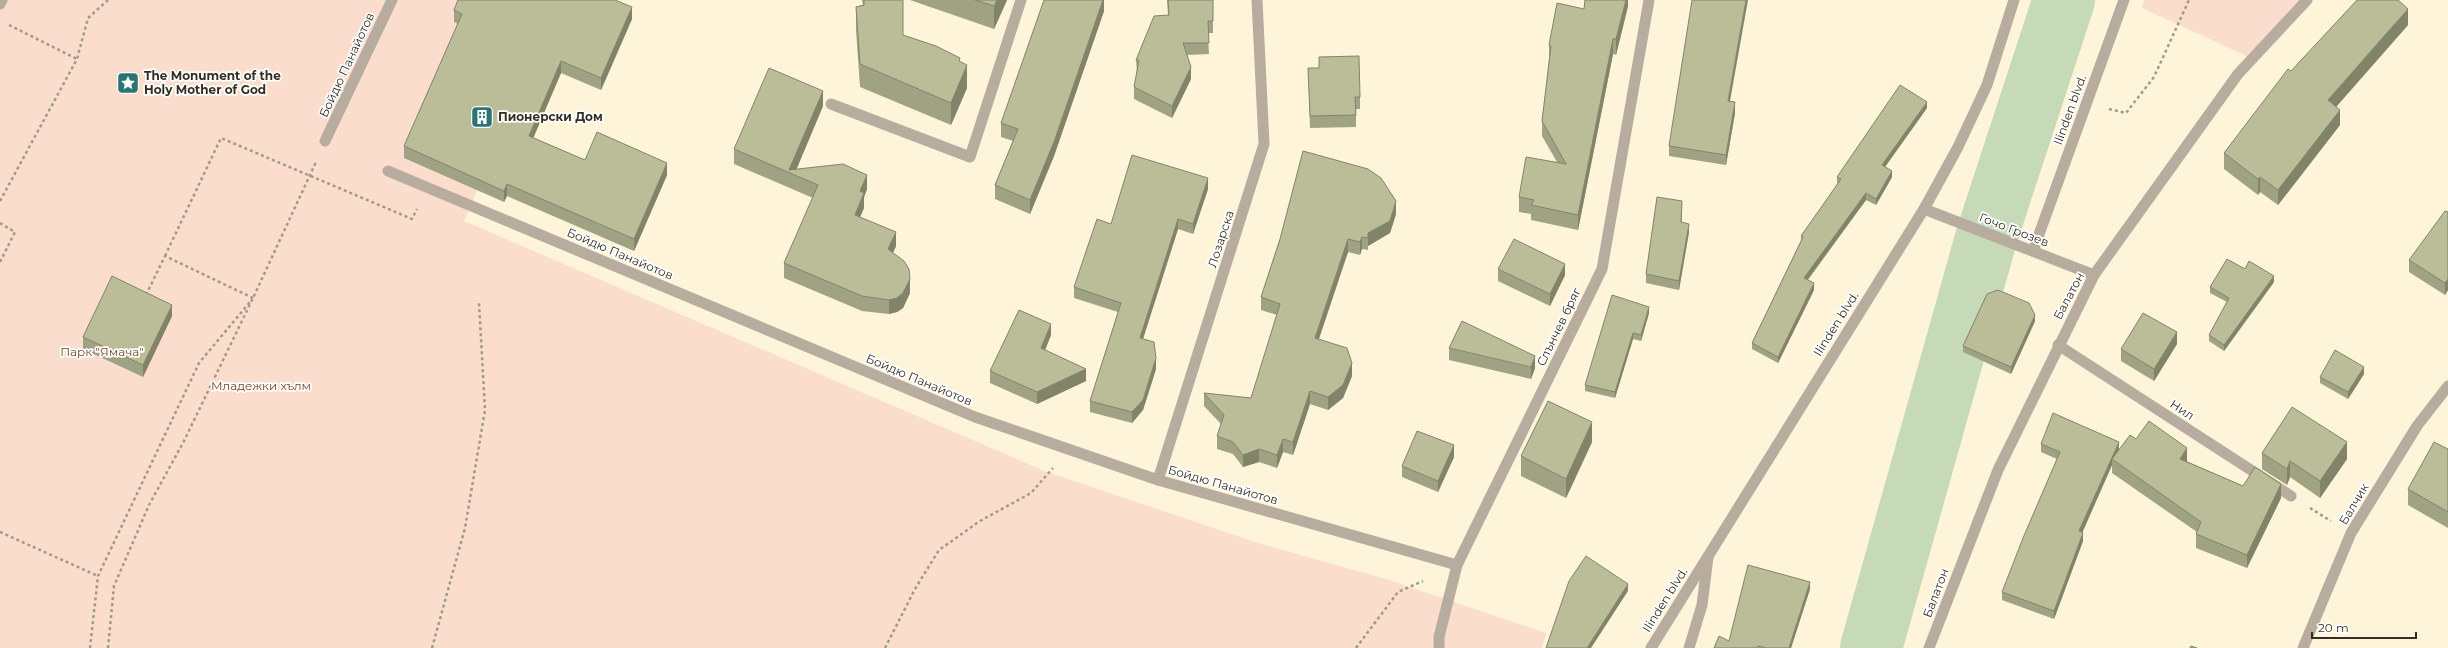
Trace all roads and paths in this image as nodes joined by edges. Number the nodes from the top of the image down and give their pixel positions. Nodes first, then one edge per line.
1 (2, 0) edge
2 (108, 0) edge
3 (392, 0) edge
4 (1021, 0) edge
5 (1257, 0) edge
6 (1649, 0) edge
7 (2014, 0) edge
8 (2124, 0) edge
9 (2189, 0) edge
10 (2307, 0) edge
11 (0, 4) edge
12 (7, 24) dead end
13 (77, 59) junction
14 (831, 104) dead end
15 (2086, 105) junction
16 (325, 141) joint
17 (388, 171) dead end
18 (310, 176) junction
19 (429, 186) junction
20 (0, 202) edge
21 (1924, 209) junction
22 (0, 222) edge
23 (2033, 251) junction
24 (165, 256) junction
25 (0, 262) edge
26 (2094, 275) junction
27 (254, 298) junction
28 (142, 302) edge
29 (479, 303) dead end
30 (2058, 345) junction
31 (2448, 386) edge
32 (1069, 450) junction
33 (1158, 480) junction
34 (2291, 496) joint
35 (0, 532) edge
36 (2351, 533) junction
37 (1709, 553) junction
38 (1457, 565) junction
39 (98, 576) junction
40 (1398, 592) dead end
41 (90, 648) edge
42 (108, 648) edge
43 (432, 648) edge
44 (886, 648) edge
45 (1356, 648) edge
46 (1439, 648) edge
47 (1651, 648) edge
48 (1690, 648) edge
49 (1929, 648) edge
50 (2303, 648) edge

1 - 11 street
2 - 13 path
3 - 16 street, Бойдю Панайотов
4 - 14 street
5 - 33 street, Лозарска
6 - 38 street, Слънчев бряг
7 - 21 street, Ilinden blvd.
8 - 15 street, Ilinden blvd.
9 - 15 path
10 - 26 street, Балатон
12 - 13 path
13 - 20 path
15 - 23 street, Ilinden blvd.
16 - 18 path
17 - 19 street, Бойдю Панайотов
18 - 19 path
18 - 24 path
18 - 27 path
19 - 32 street, Бойдю Панайотов
21 - 23 street, Гочо Грозев
21 - 37 street, Ilinden blvd.
22 - 25 path
23 - 26 street, Гочо Грозев
24 - 27 path
24 - 28 path
26 - 30 street, Балатон
27 - 39 path
27 - 42 path
29 - 43 path
30 - 34 street, Нил
30 - 49 street, Балатон
31 - 36 street, Балчик
32 - 33 street, Бойдю Панайотов
32 - 44 path
33 - 38 street, Бойдю Панайотов
34 - 36 path
35 - 39 path
36 - 50 street, Балчик
37 - 47 street, Ilinden blvd.
37 - 48 street
38 - 46 street, Слънчев бряг
39 - 41 path
40 - 45 path

